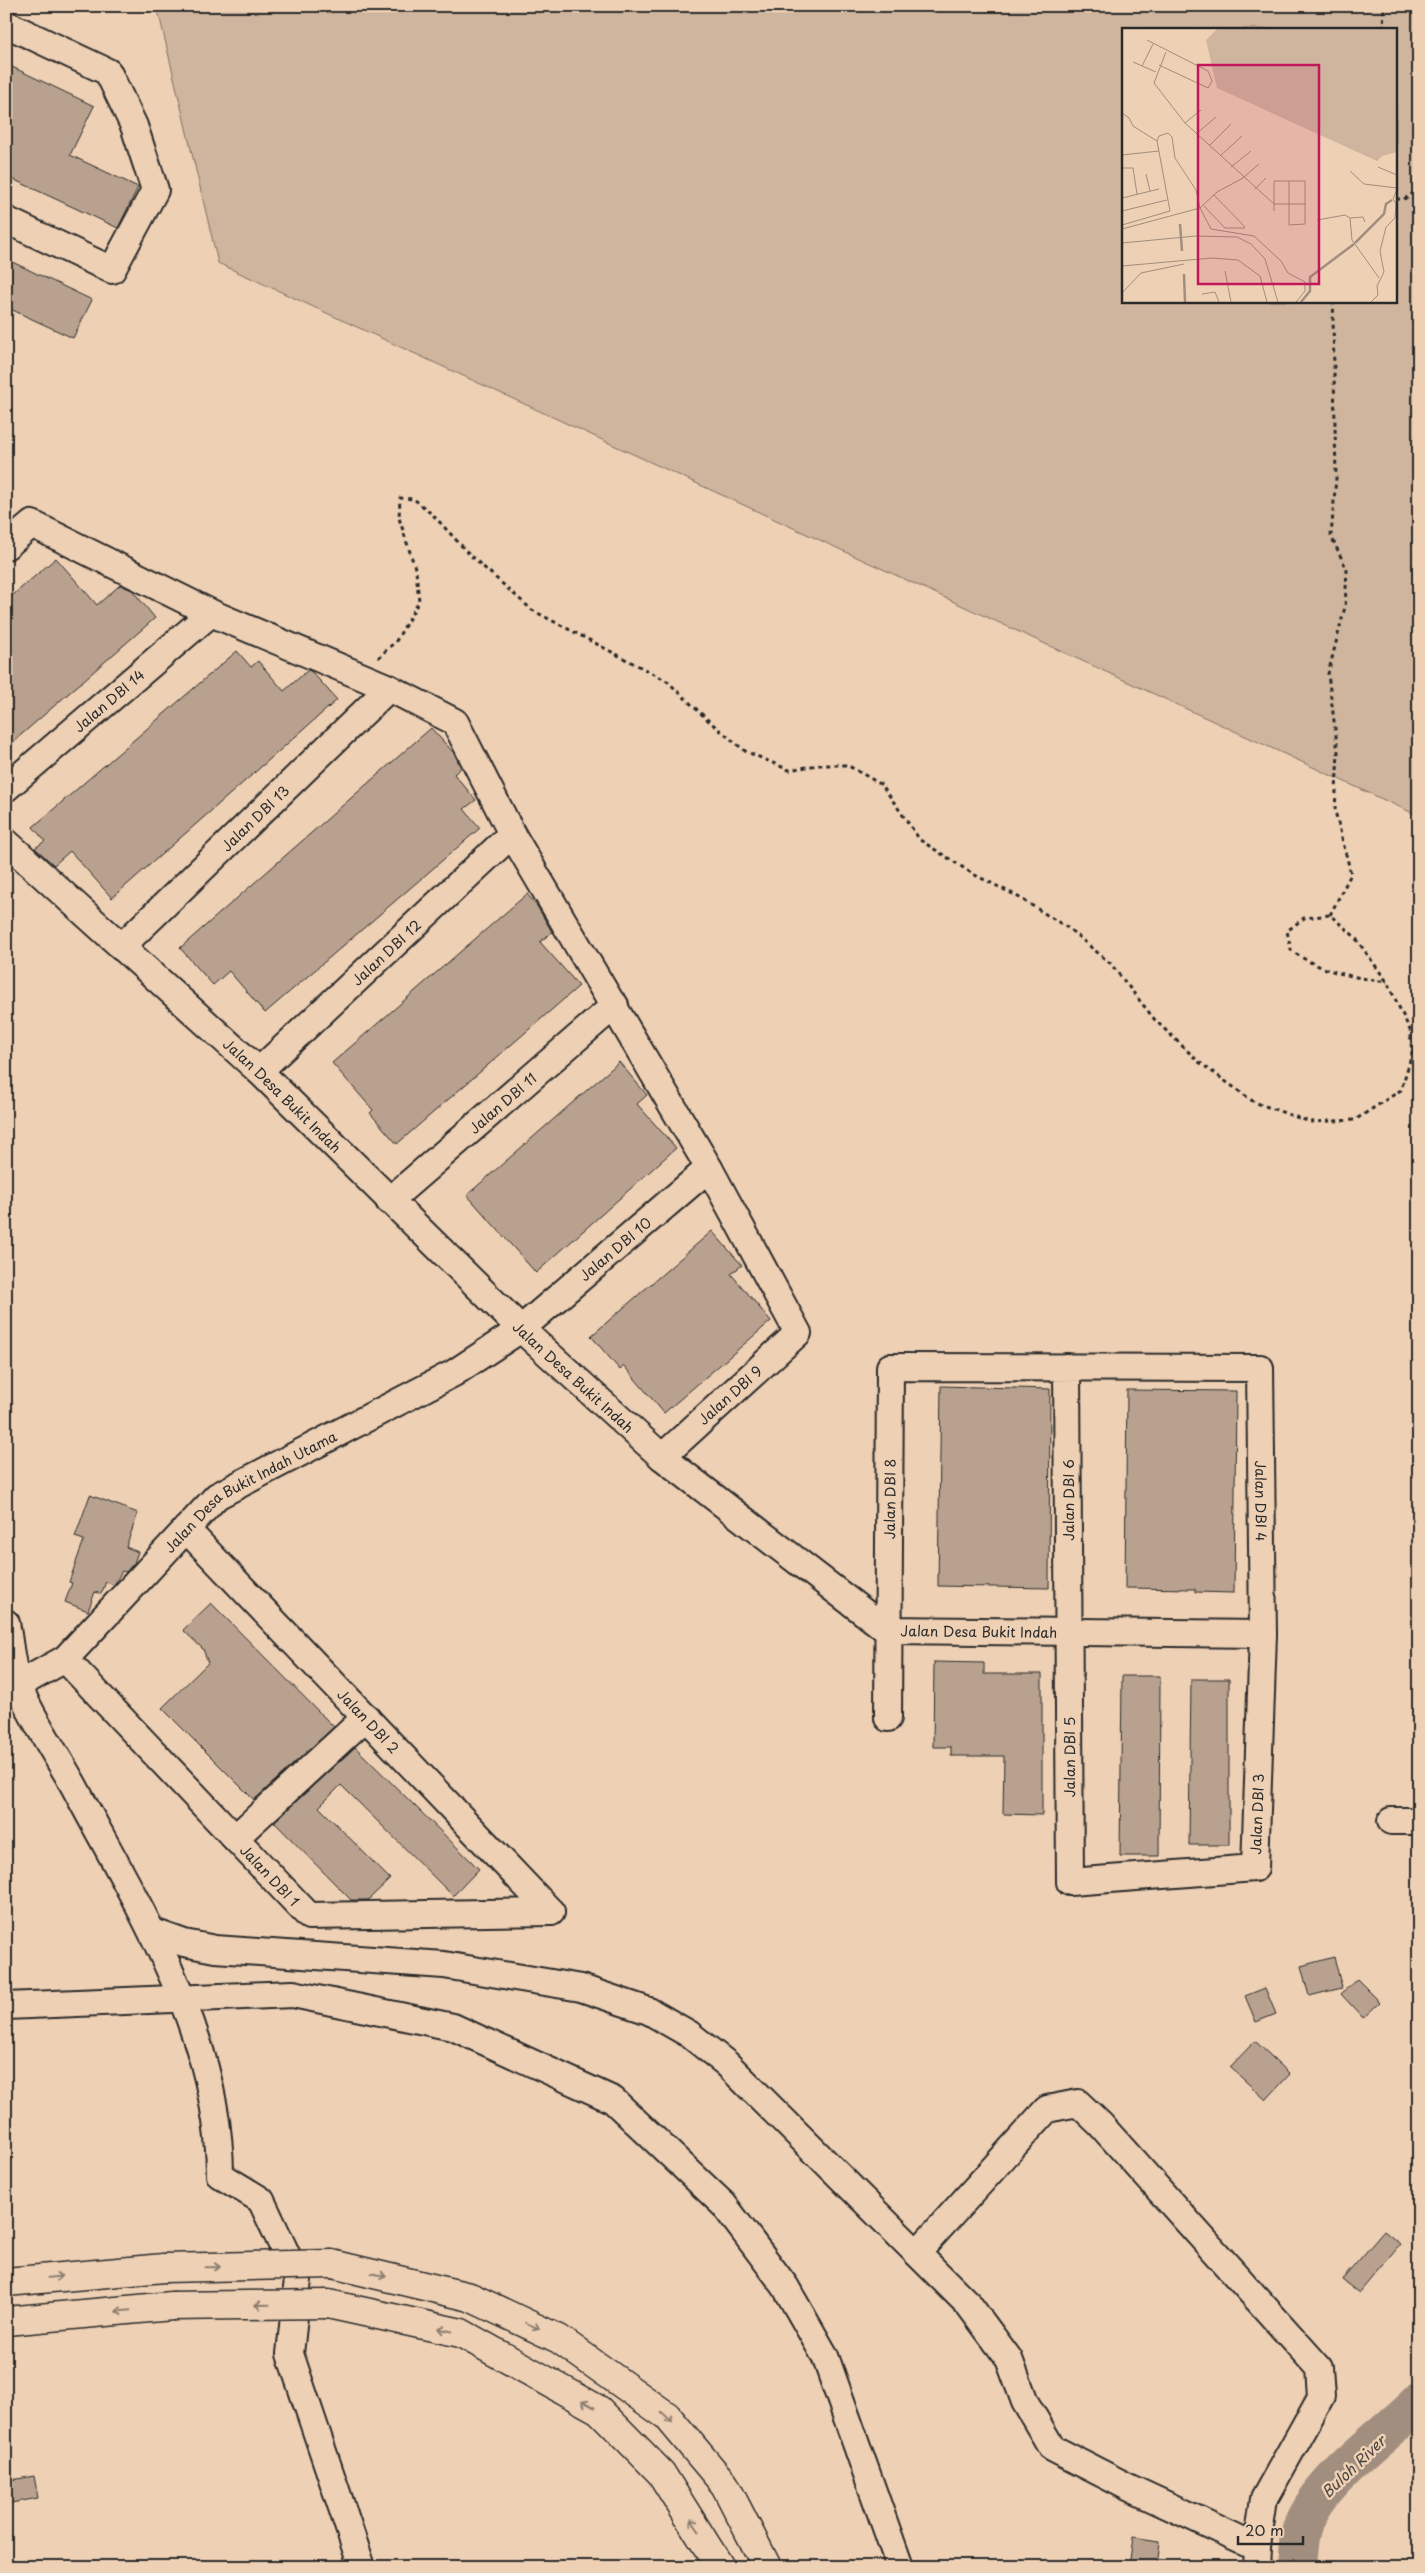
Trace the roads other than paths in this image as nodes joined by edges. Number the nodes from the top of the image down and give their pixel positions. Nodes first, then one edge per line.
1 (6, 24) edge
2 (6, 220) edge
3 (6, 546) edge
4 (211, 612) junction
5 (389, 688) junction
6 (6, 788) edge
7 (512, 834) junction
8 (6, 842) edge
9 (121, 946) junction
10 (615, 1005) junction
11 (259, 1071) junction
12 (709, 1168) junction
13 (389, 1201) junction
14 (521, 1329) junction
15 (1067, 1368) junction
16 (662, 1457) junction
17 (186, 1529) junction
18 (6, 1624) edge
19 (887, 1630) junction
20 (1068, 1632) junction
21 (1263, 1634) junction
22 (65, 1658) junction
23 (12, 1687) edge
24 (366, 1717) junction
25 (888, 1718) dead end
26 (1391, 1821) dead end
27 (1419, 1821) edge
28 (235, 1838) junction
29 (1070, 1882) joint
30 (551, 1912) joint
31 (153, 1932) junction
32 (181, 1999) junction
33 (6, 2006) edge
34 (917, 2253) junction
35 (6, 2282) edge
36 (6, 2321) edge
37 (1257, 2557) edge
38 (362, 2567) edge
39 (720, 2567) edge
40 (767, 2567) edge
41 (900, 2567) edge

1 - 2 street
3 - 4 street
4 - 5 street
4 - 6 street, Jalan DBI 14
5 - 7 street
5 - 9 street, Jalan DBI 13
7 - 10 street
7 - 11 street, Jalan DBI 12
8 - 9 street, Jalan Desa Bukit Indah
9 - 11 street, Jalan Desa Bukit Indah
10 - 12 street
10 - 13 street, Jalan DBI 11
11 - 13 street, Jalan Desa Bukit Indah
12 - 14 street, Jalan DBI 10
12 - 16 street, Jalan DBI 9
13 - 14 street, Jalan Desa Bukit Indah
14 - 16 street, Jalan Desa Bukit Indah
14 - 17 street, Jalan Desa Bukit Indah Utama
15 - 19 street, Jalan DBI 8
15 - 20 street, Jalan DBI 6
15 - 21 street, Jalan DBI 4
16 - 19 street, Jalan Desa Bukit Indah
17 - 22 street, Jalan Desa Bukit Indah Utama
17 - 24 street, Jalan DBI 2
18 - 23 street
19 - 20 street, Jalan Desa Bukit Indah
19 - 25 street, Jalan DBI 8
20 - 21 street, Jalan Desa Bukit Indah
20 - 29 street, Jalan DBI 5
21 - 29 street, Jalan DBI 3
22 - 23 street, Jalan Desa Bukit Indah Utama
22 - 28 street, Jalan DBI 1
23 - 31 street
24 - 28 street
24 - 30 street, Jalan DBI 2
26 - 27 street
28 - 30 street, Jalan DBI 1
31 - 32 street
31 - 34 street
32 - 33 street
32 - 38 street
32 - 41 street
34 - 37 street
34 - 37 street
35 -> 40 highway, bridge
39 -> 36 highway, bridge

